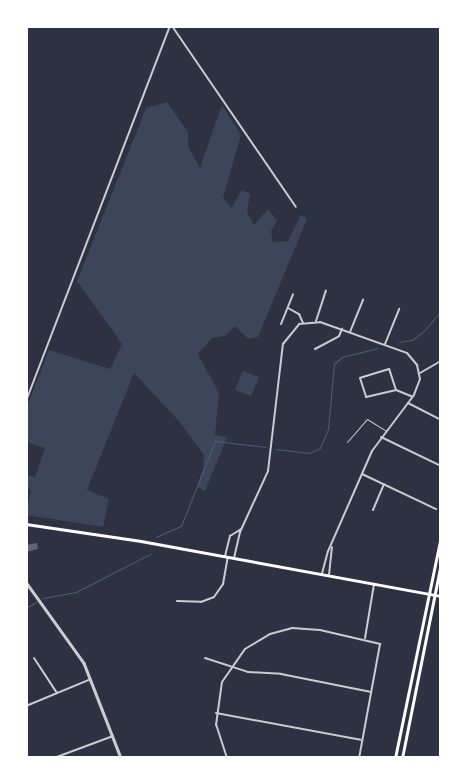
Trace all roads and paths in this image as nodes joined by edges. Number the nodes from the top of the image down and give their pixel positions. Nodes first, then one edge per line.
1 (171, 26) edge
2 (296, 207) dead end
3 (326, 291) dead end
4 (293, 294) dead end
5 (363, 300) dead end
6 (288, 308) junction
7 (399, 309) dead end
8 (316, 321) junction
9 (303, 323) junction
10 (281, 324) dead end
11 (342, 329) junction
12 (350, 332) junction
13 (385, 344) junction
14 (315, 349) dead end
15 (440, 362) edge
16 (420, 373) junction
17 (396, 390) junction
18 (413, 397) junction
19 (26, 400) edge
20 (408, 403) junction
21 (441, 420) edge
22 (386, 431) junction
23 (381, 437) junction
24 (347, 442) dead end
25 (441, 466) edge
26 (362, 474) junction
27 (384, 484) junction
28 (436, 509) dead end
29 (373, 510) dead end
30 (26, 524) edge
31 (241, 529) junction
32 (441, 535) edge
33 (332, 547) junction
34 (226, 557) junction
35 (234, 558) junction
36 (441, 562) edge
37 (322, 574) junction
38 (329, 575) junction
39 (26, 582) edge
40 (374, 583) junction
41 (426, 593) junction
42 (434, 594) junction
43 (441, 596) edge
44 (176, 601) dead end
45 (365, 638) junction
46 (34, 658) dead end
47 (205, 658) dead end
48 (230, 668) junction
49 (91, 678) junction
50 (371, 692) junction
51 (57, 693) junction
52 (26, 706) edge
53 (216, 713) junction
54 (113, 736) junction
55 (362, 740) junction
56 (54, 758) edge
57 (120, 758) edge
58 (227, 758) edge
59 (359, 758) edge
60 (395, 758) edge
61 (402, 758) edge

1 - 2 street
1 - 19 street
3 - 8 street
4 - 6 street
5 - 12 street
6 - 9 street
6 - 10 street
7 - 13 street
8 - 9 street
8 - 11 street
9 - 31 street
11 - 12 street
11 - 14 street
12 - 13 street
13 - 16 street
15 - 16 street
16 - 18 street
17 - 17 street
17 - 18 street
18 - 20 street
20 - 21 street
20 - 22 street
22 - 23 street
22 - 24 lane
23 - 25 street
23 - 26 street
26 - 27 street
26 - 33 street
27 - 28 street
27 - 29 street
30 - 34 main road
31 - 34 street
31 - 35 street
32 - 41 main road
33 - 37 street
33 - 38 street
34 - 35 main road
34 - 44 street
35 - 37 main road
36 - 42 main road
37 - 38 main road
38 - 40 main road
39 - 49 street
40 - 41 main road
40 - 45 street
41 - 42 main road
41 - 60 main road
42 - 43 main road
42 - 61 main road
45 - 48 street
45 - 50 street
46 - 51 street
47 - 48 street
48 - 50 street
48 - 53 street
49 - 51 street
49 - 54 street
50 - 55 street
51 - 52 street
53 - 55 street
53 - 58 street
54 - 56 street
54 - 57 street
55 - 59 street

